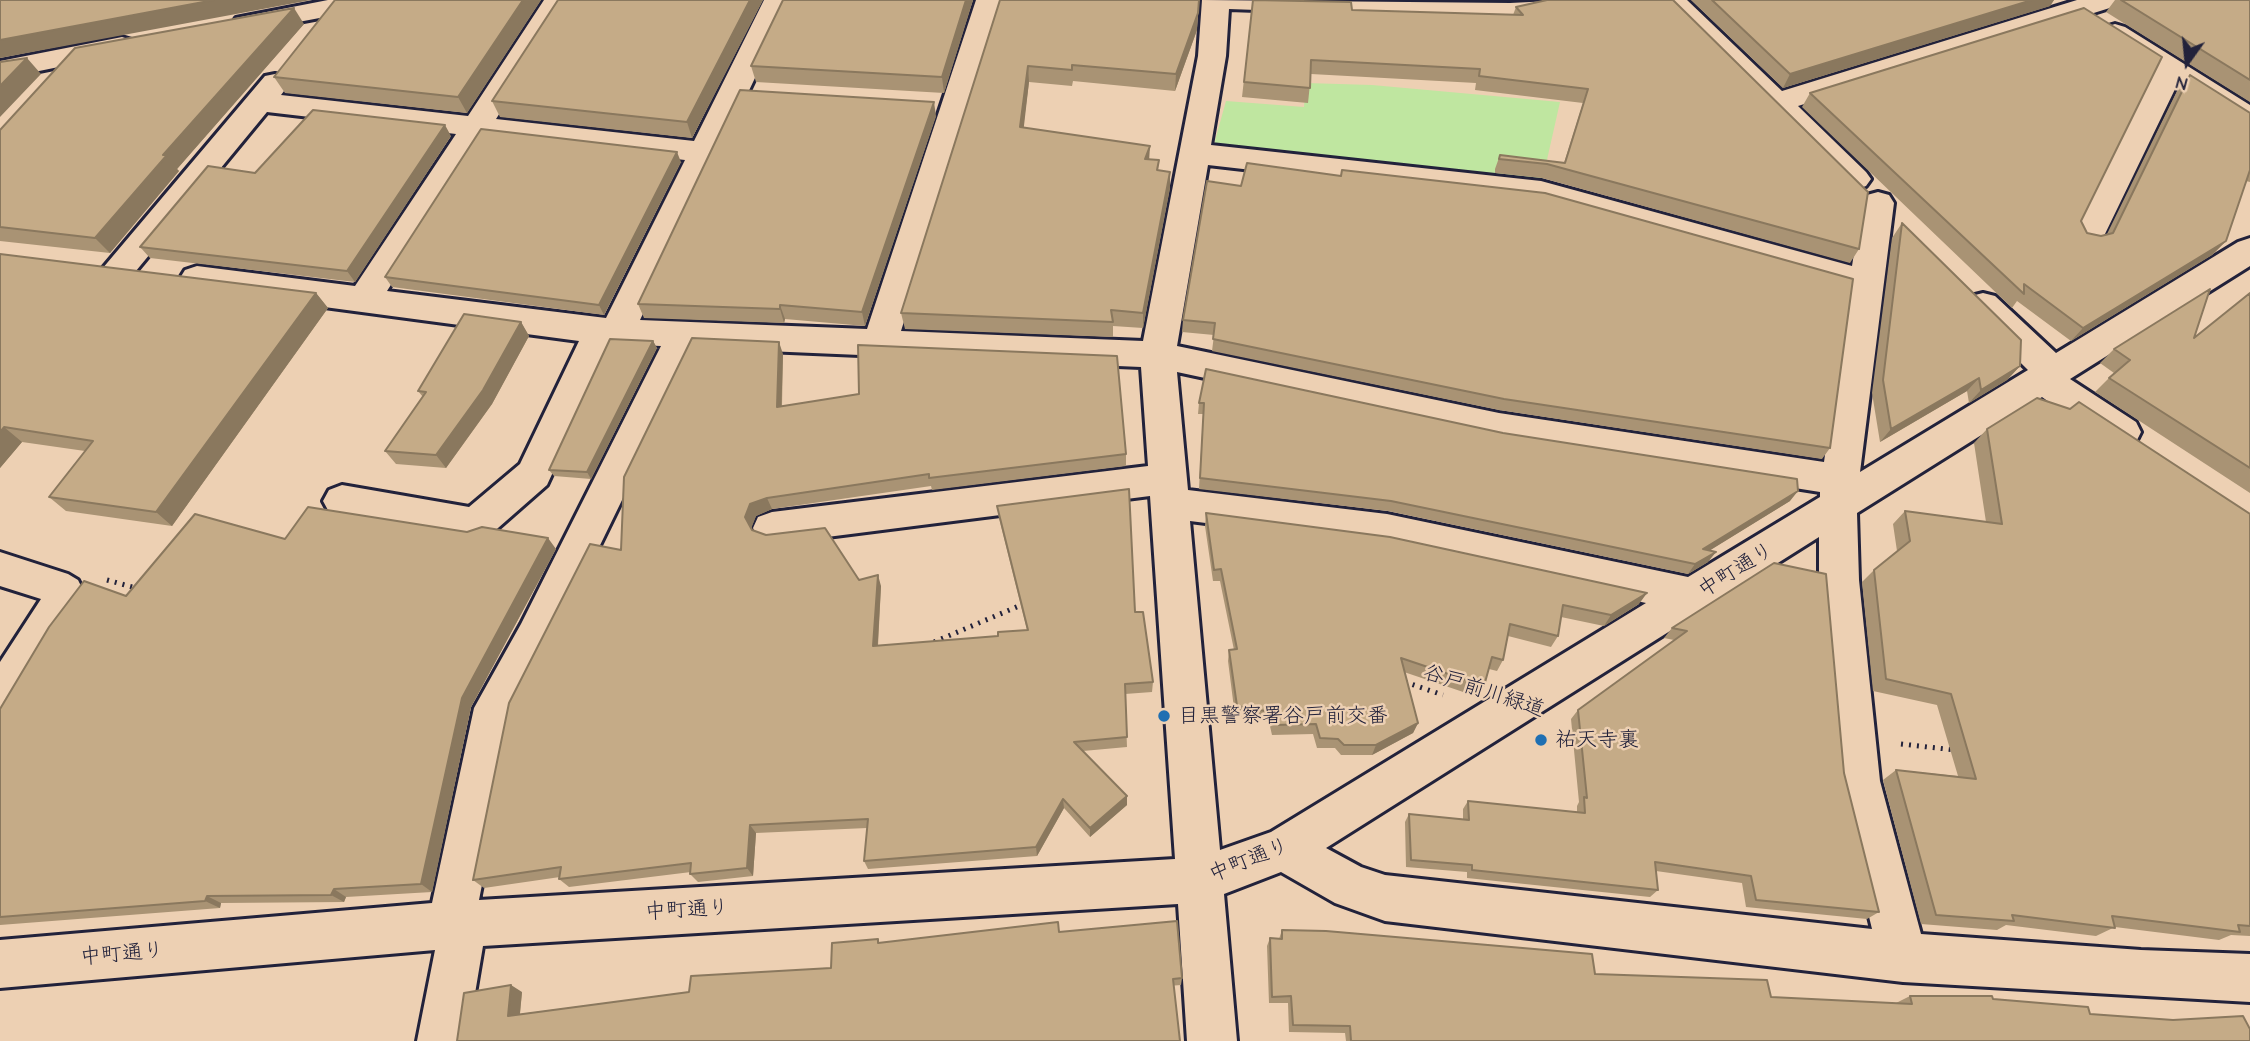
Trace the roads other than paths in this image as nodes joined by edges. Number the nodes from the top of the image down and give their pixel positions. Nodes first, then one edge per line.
1 (372, 0) edge
2 (558, 0) edge
3 (778, 0) edge
4 (990, 0) edge
5 (1216, 0) edge
6 (1557, 0) edge
7 (1671, 0) edge
8 (2106, 0) edge
9 (2070, 5) edge
10 (330, 7) junction
11 (244, 17) edge
12 (146, 42) edge
13 (80, 53) junction
14 (2170, 68) junction
15 (0, 70) edge
16 (51, 86) edge
17 (259, 102) junction
18 (1778, 102) junction
19 (2250, 118) edge
20 (476, 126) junction
21 (705, 152) junction
22 (1194, 153) junction
23 (1878, 203) junction
24 (1907, 231) edge
25 (2088, 236) edge
26 (2250, 250) edge
27 (1865, 282) junction
28 (1963, 285) edge
29 (365, 298) junction
30 (609, 331) junction
31 (685, 334) junction
32 (880, 343) junction
33 (1158, 355) junction
34 (2048, 376) junction
35 (2150, 450) edge
36 (1169, 491) junction
37 (1839, 493) junction
38 (342, 500) dead end
39 (772, 528) dead end
40 (0, 569) edge
41 (1695, 596) junction
42 (0, 699) edge
43 (1284, 849) junction
44 (1201, 880) junction
45 (457, 924) junction
46 (1903, 958) junction
47 (0, 964) edge
48 (2250, 978) edge
49 (442, 1041) edge
50 (1212, 1041) edge

1 - 10 street
2 - 20 street
3 - 21 street
4 - 32 street
5 - 6 street
5 - 22 street
7 - 18 street
8 - 9 street
9 - 14 street
9 - 18 street
10 - 11 street
10 - 17 street
12 - 13 street
13 - 15 street
13 - 16 street
14 - 19 street
14 - 25 street
17 - 20 street
17 - 29 street
18 - 23 street
20 - 21 street
20 - 29 street
21 - 30 street
22 - 27 street
22 - 33 street
23 - 24 street
23 - 27 street
26 - 34 street, 中町通り
27 - 37 street
28 - 34 street
29 - 30 street
30 - 31 street
30 - 38 street
31 - 32 street
31 - 45 street
32 - 33 street
33 - 36 street
33 - 37 street
34 - 35 street
34 - 37 street, 中町通り
36 - 39 street
36 - 41 street
36 - 44 street
37 - 41 street, 中町通り
37 - 46 street
40 - 42 street
41 - 43 street, 中町通り
43 - 44 street, 中町通り
43 - 46 street
44 - 45 street, 中町通り
44 - 50 street
45 - 47 street, 中町通り
45 - 49 street
46 - 48 street

